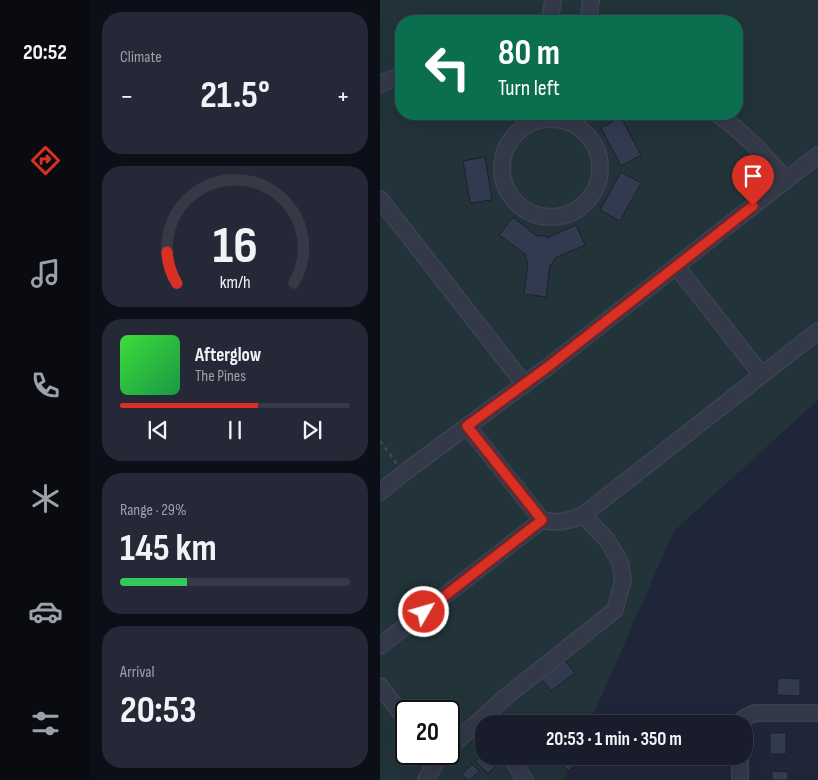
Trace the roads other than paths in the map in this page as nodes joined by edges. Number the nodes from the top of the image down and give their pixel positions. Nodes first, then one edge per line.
1 (553, 0) edge
2 (591, 0) edge
3 (551, 15) edge
4 (589, 15) edge
5 (395, 78) edge
6 (380, 84) edge
7 (533, 120) edge
8 (561, 120) edge
9 (726, 120) edge
10 (578, 121) edge
11 (818, 155) edge
12 (786, 180) junction
13 (380, 198) edge
14 (676, 266) junction
15 (818, 331) edge
16 (761, 374) junction
17 (525, 385) junction
18 (467, 426) junction
19 (380, 492) edge
20 (583, 515) junction
21 (542, 520) junction
22 (380, 646) edge
23 (380, 686) edge
24 (395, 706) edge
25 (818, 713) edge
26 (490, 715) edge
27 (753, 716) edge
28 (475, 730) edge
29 (460, 740) edge
30 (433, 765) edge
31 (516, 765) edge
32 (740, 765) edge
33 (426, 780) edge
34 (525, 780) edge
35 (740, 780) edge

1 - 3 street
2 - 4 street
5 - 6 street
7 - 10 street
8 - 10 street
9 - 12 street
11 - 12 street
12 - 14 street
13 - 17 street
14 - 16 street
14 - 17 street
15 - 16 street
16 - 20 street
17 - 18 street
18 - 19 street
18 - 21 street
20 - 21 street
20 - 26 street
21 - 22 street
23 - 24 street
25 - 27 street
28 - 29 street
30 - 33 street
31 - 34 street
32 - 35 street

